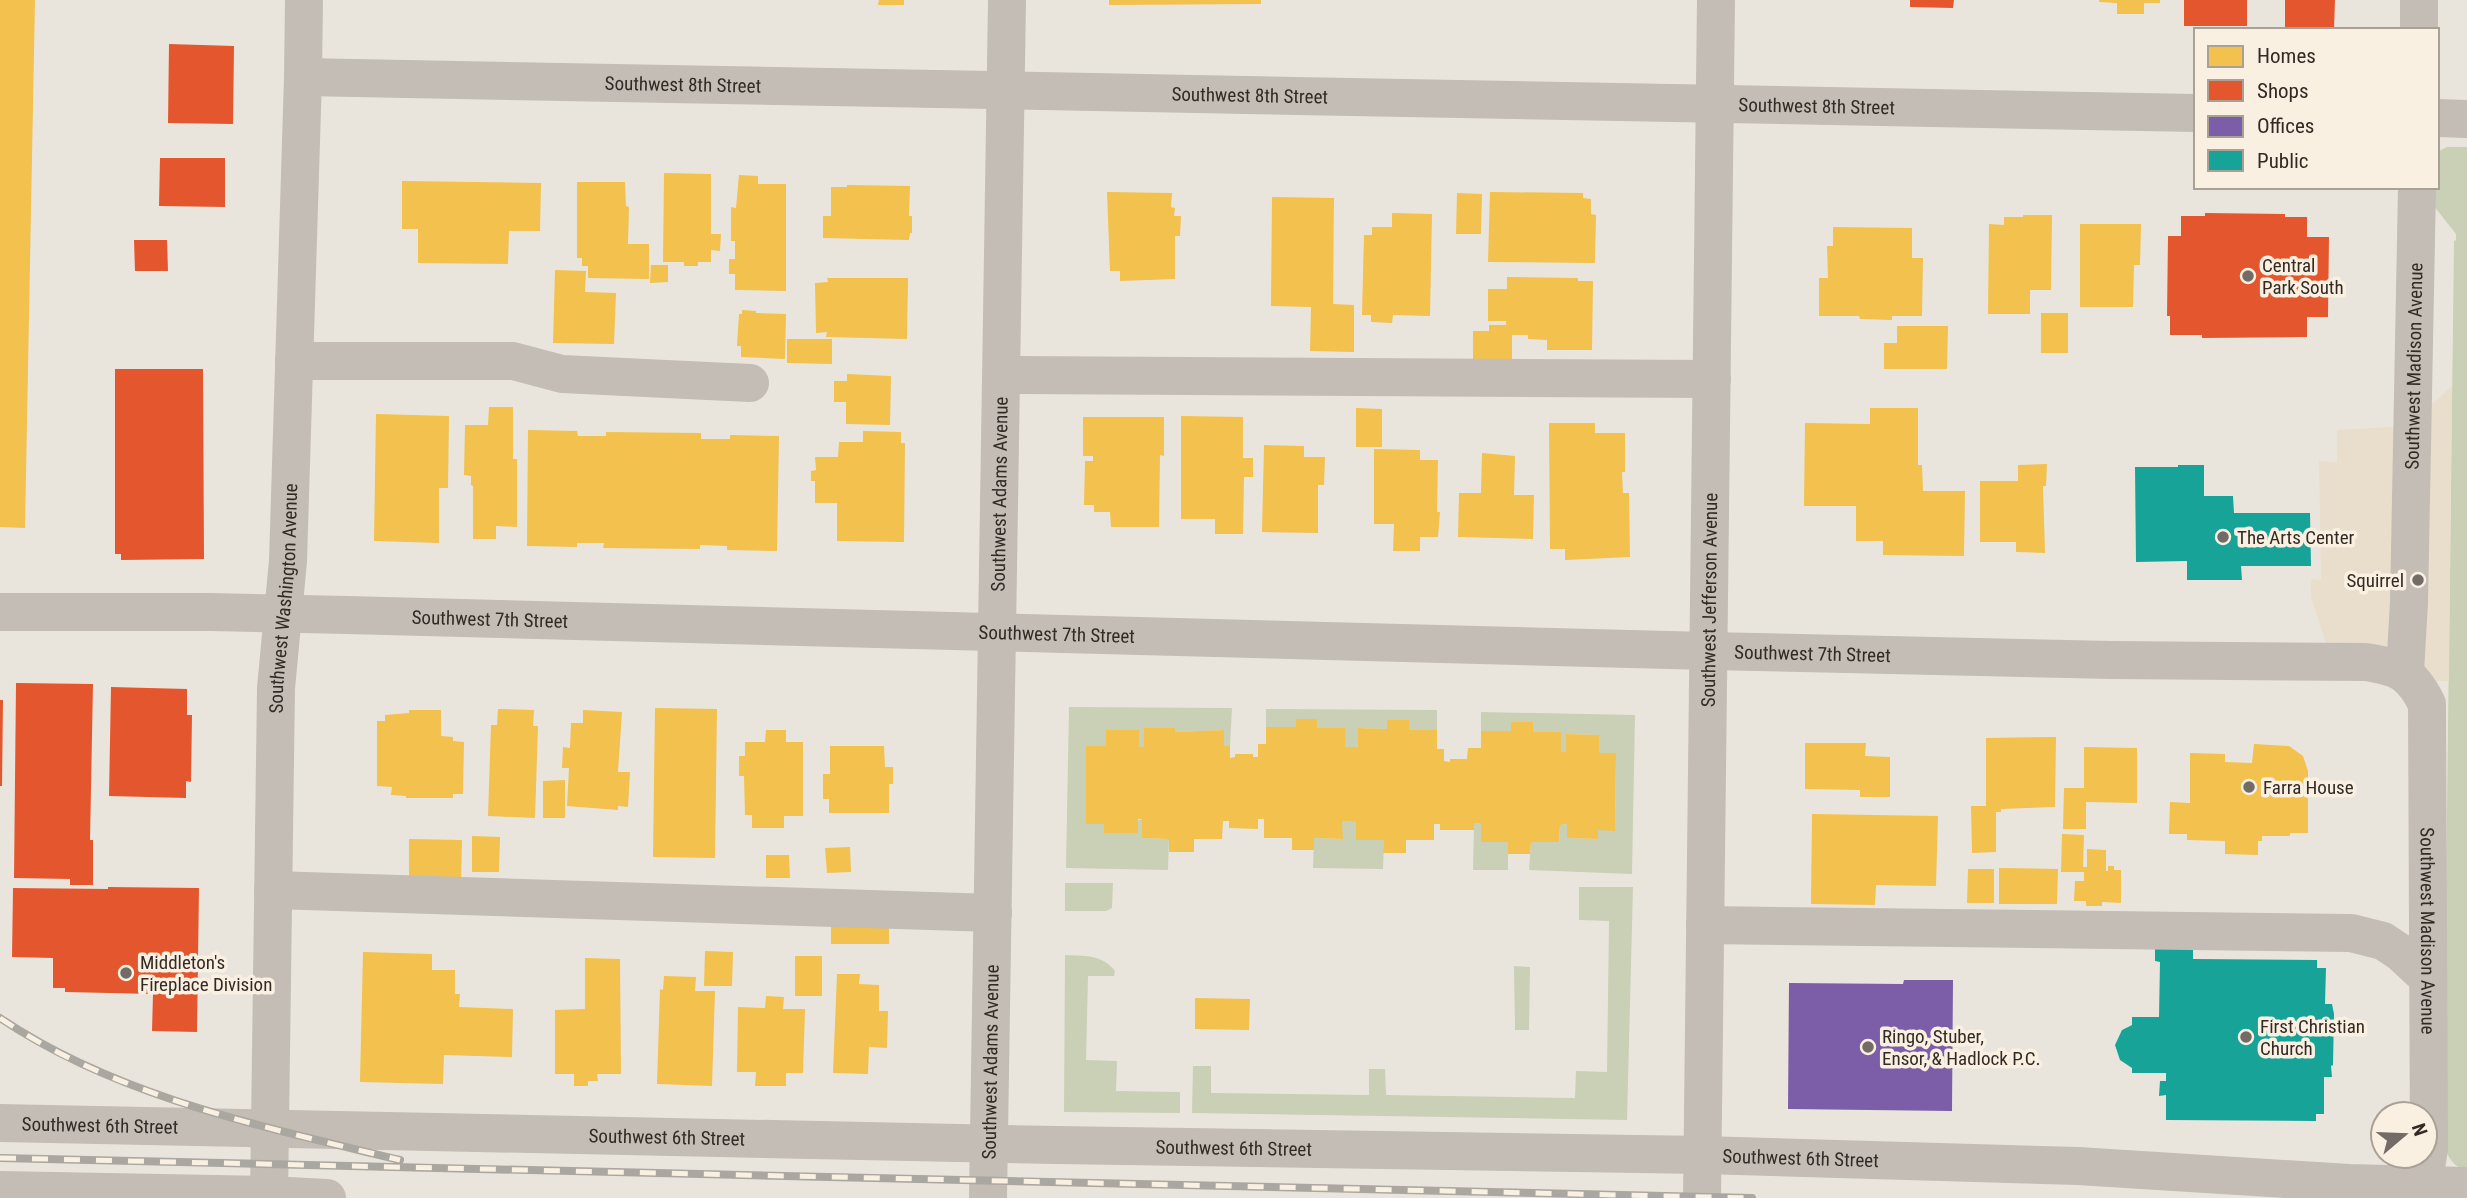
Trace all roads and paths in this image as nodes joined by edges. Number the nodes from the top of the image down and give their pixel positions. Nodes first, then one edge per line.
1 (304, 0) edge
2 (1007, 0) edge
3 (1716, 0) edge
4 (2419, 0) edge
5 (2419, 28) edge
6 (303, 77) junction
7 (1005, 90) junction
8 (1716, 103) junction
9 (2194, 113) edge
10 (2439, 118) edge
11 (2467, 119) edge
12 (2417, 189) edge
13 (294, 361) junction
14 (1002, 375) junction
15 (1712, 379) junction
16 (750, 383) dead end
17 (0, 612) edge
18 (283, 614) junction
19 (998, 632) junction
20 (1708, 650) junction
21 (2405, 672) junction
22 (273, 890) junction
23 (993, 913) junction
24 (1705, 925) junction
25 (2427, 978) junction
26 (0, 1123) edge
27 (269, 1129) junction
28 (990, 1143) junction
29 (1703, 1155) junction
30 (2467, 1186) edge
31 (0, 1190) edge
32 (2423, 1191) edge
33 (269, 1196) edge
34 (327, 1198) edge
35 (988, 1198) edge
36 (1702, 1198) edge

1 - 6 street, Southwest Washington Avenue
2 - 7 street, Southwest Adams Avenue
3 - 8 street, Southwest Jefferson Avenue
4 - 5 street
6 - 7 street, Southwest 8th Street
6 - 13 street, Southwest Washington Avenue
7 - 8 street, Southwest 8th Street
7 - 14 street, Southwest Adams Avenue
8 - 9 street, Southwest 8th Street
8 - 15 street, Southwest Jefferson Avenue
10 - 11 street
12 - 21 street, Southwest Madison Avenue
13 - 16 street
13 - 18 street, Southwest Washington Avenue
14 - 15 street
14 - 19 street, Southwest Adams Avenue
15 - 20 street, Southwest Jefferson Avenue
17 - 18 street, Southwest 7th Street
18 - 19 street, Southwest 7th Street
18 - 22 street, Southwest Washington Avenue
19 - 20 street, Southwest 7th Street
19 - 23 street, Southwest Adams Avenue
20 - 21 street, Southwest 7th Street
20 - 24 street, Southwest Jefferson Avenue
21 - 25 street, Southwest Madison Avenue
22 - 23 street
22 - 27 street, Southwest Washington Avenue
23 - 28 street, Southwest Adams Avenue
24 - 25 street
24 - 29 street, Southwest Jefferson Avenue
25 - 32 street, Southwest Madison Avenue
26 - 27 street, Southwest 6th Street
27 - 28 street, Southwest 6th Street
27 - 33 street, Southwest Washington Avenue
28 - 29 street, Southwest 6th Street
28 - 35 street, Southwest Adams Avenue
29 - 32 street, Southwest 6th Street
29 - 36 street, Southwest Jefferson Avenue
30 - 32 street, Southwest 6th Street
31 - 33 street
33 - 34 street

